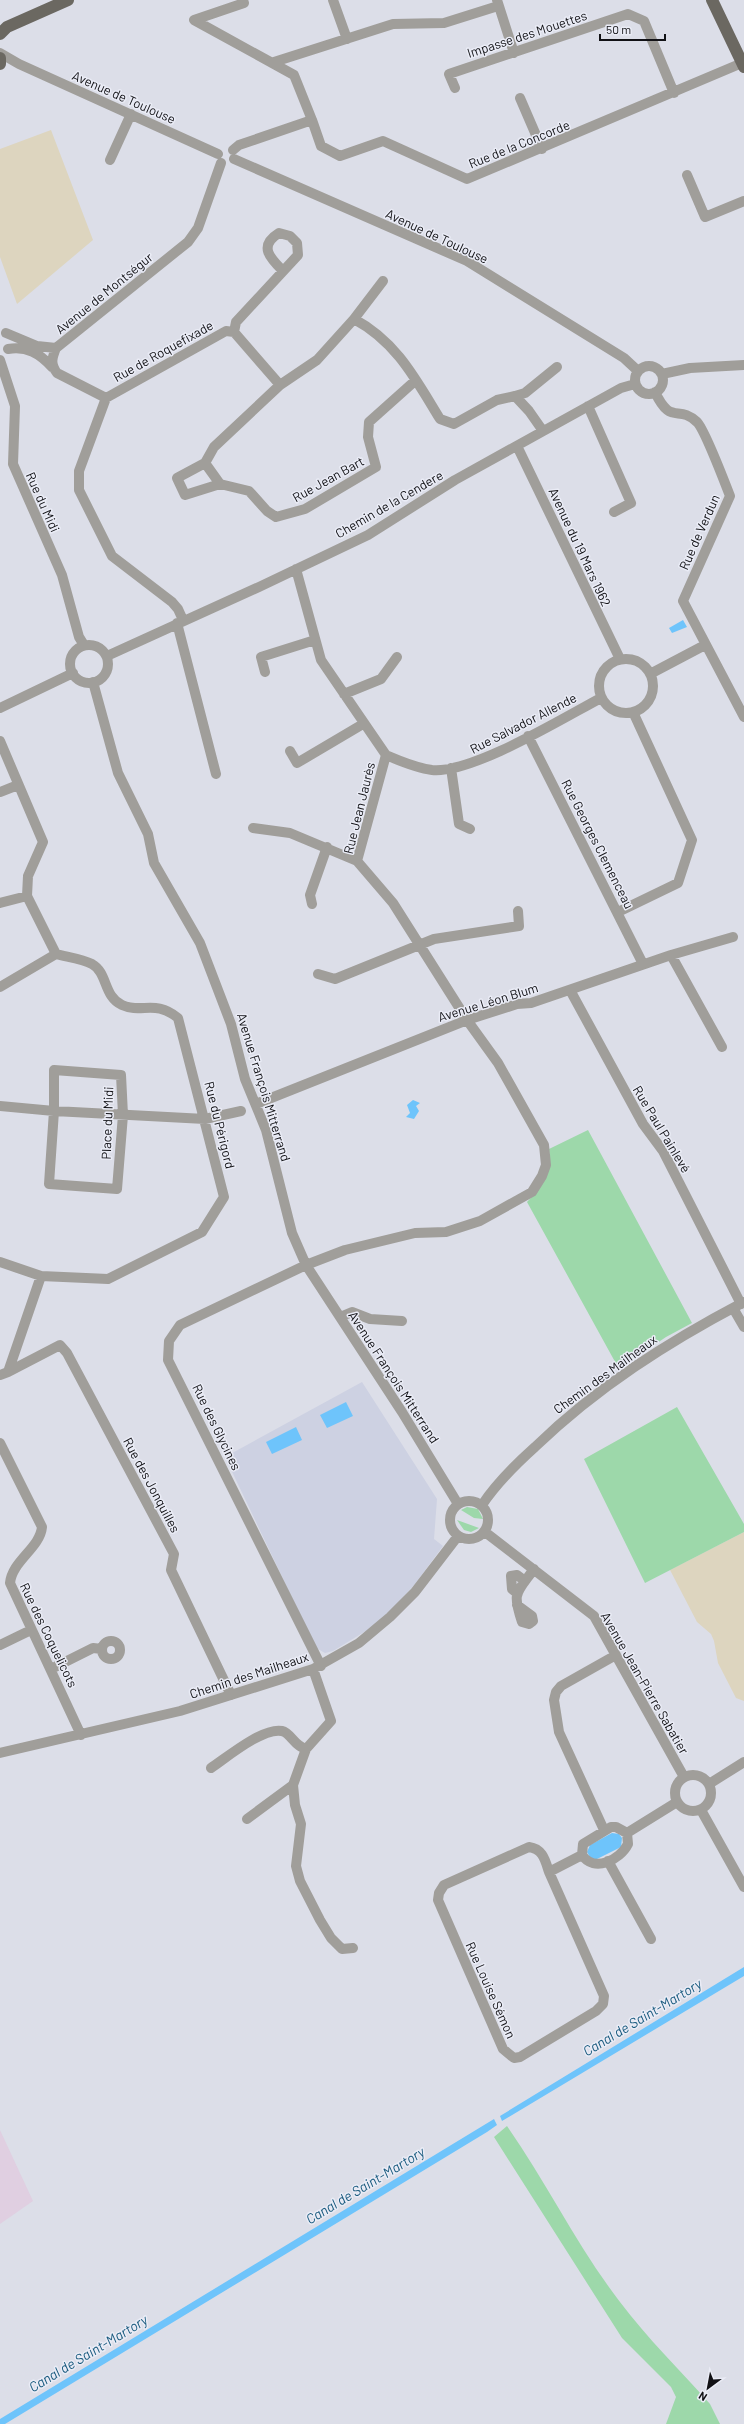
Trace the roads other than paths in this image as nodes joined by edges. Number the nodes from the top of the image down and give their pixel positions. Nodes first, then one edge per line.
1 (68, 0) edge
2 (243, 0) edge
3 (333, 0) edge
4 (712, 0) edge
5 (498, 3) edge
6 (2, 30) edge
7 (347, 39) junction
8 (514, 52) junction
9 (0, 54) edge
10 (0, 58) edge
11 (274, 62) junction
12 (0, 64) edge
13 (19, 64) junction
14 (743, 65) edge
15 (0, 69) edge
16 (455, 88) dead end
17 (674, 93) junction
18 (520, 98) dead end
19 (131, 114) junction
20 (312, 120) junction
21 (542, 149) junction
22 (233, 154) junction
23 (219, 159) junction
24 (110, 160) dead end
25 (687, 175) dead end
26 (744, 201) edge
27 (283, 271) dead end
28 (383, 281) dead end
29 (354, 319) junction
30 (3, 332) edge
31 (234, 332) junction
32 (56, 348) junction
33 (5, 350) edge
34 (1, 362) edge
35 (744, 365) edge
36 (52, 367) junction
37 (557, 367) dead end
38 (638, 371) junction
39 (662, 374) junction
40 (416, 380) junction
41 (635, 384) junction
42 (280, 385) junction
43 (656, 392) junction
44 (515, 396) junction
45 (106, 398) junction
46 (588, 406) junction
47 (543, 431) junction
48 (518, 446) junction
49 (205, 463) junction
50 (220, 484) junction
51 (614, 512) dead end
52 (296, 569) junction
53 (180, 622) junction
54 (315, 640) junction
55 (84, 645) junction
56 (705, 645) junction
57 (106, 656) junction
58 (397, 657) dead end
59 (620, 659) junction
60 (265, 672) dead end
61 (73, 673) junction
62 (650, 674) junction
63 (93, 682) junction
64 (344, 694) junction
65 (601, 698) junction
66 (0, 708) edge
67 (633, 712) junction
68 (743, 712) edge
69 (363, 724) junction
70 (528, 736) junction
71 (0, 741) edge
72 (290, 751) dead end
73 (386, 755) junction
74 (451, 768) junction
75 (216, 774) dead end
76 (18, 784) junction
77 (0, 792) edge
78 (253, 828) dead end
79 (470, 829) dead end
80 (327, 847) junction
81 (357, 861) junction
82 (27, 896) junction
83 (0, 904) edge
84 (312, 904) dead end
85 (518, 912) dead end
86 (618, 912) junction
87 (733, 937) dead end
88 (419, 946) junction
89 (56, 954) junction
90 (671, 955) junction
91 (644, 964) junction
92 (318, 974) dead end
93 (0, 987) edge
94 (570, 990) junction
95 (467, 1020) junction
96 (722, 1047) dead end
97 (256, 1104) junction
98 (0, 1106) edge
99 (54, 1111) junction
100 (240, 1111) dead end
101 (123, 1115) junction
102 (205, 1119) junction
103 (0, 1262) edge
104 (306, 1265) junction
105 (41, 1276) junction
106 (739, 1305) edge
107 (340, 1317) junction
108 (402, 1321) dead end
109 (744, 1327) edge
110 (4, 1374) edge
111 (0, 1443) edge
112 (458, 1504) junction
113 (482, 1505) junction
114 (485, 1532) junction
115 (458, 1536) junction
116 (534, 1569) junction
117 (525, 1581) junction
118 (517, 1593) junction
119 (517, 1605) dead end
120 (31, 1630) junction
121 (0, 1645) edge
122 (102, 1649) dead end
123 (616, 1655) junction
124 (317, 1667) junction
125 (51, 1669) junction
126 (231, 1695) junction
127 (81, 1734) junction
128 (306, 1748) junction
129 (0, 1753) edge
130 (744, 1763) edge
131 (211, 1768) dead end
132 (684, 1777) junction
133 (709, 1784) junction
134 (294, 1785) junction
135 (677, 1802) junction
136 (701, 1810) junction
137 (247, 1819) dead end
138 (604, 1830) junction
139 (627, 1833) junction
140 (582, 1856) junction
141 (608, 1861) junction
142 (550, 1872) junction
143 (744, 1887) edge
144 (651, 1939) dead end
145 (352, 1948) dead end

1 - 6 main road
2 - 11 street, Rue de la Concorde
3 - 7 street
4 - 14 main road
5 - 7 street
5 - 8 street
7 - 11 street
8 - 16 street, Impasse des Mouettes
8 - 17 street, Impasse des Mouettes
9 - 13 street, Avenue de Toulouse
10 - 12 main road
11 - 20 street, Rue de la Concorde
13 - 15 street
13 - 19 street, Avenue de Toulouse
14 - 17 street, Rue de la Concorde
17 - 21 street, Rue de la Concorde
18 - 21 street
19 - 23 street, Avenue de Toulouse
19 - 24 street
20 - 21 street, Rue de la Concorde
20 - 22 street
22 - 23 street
22 - 38 street, Avenue de Toulouse
23 - 32 street, Avenue de Montségur
25 - 26 street
27 - 31 street
28 - 29 street
29 - 40 street
29 - 42 street
30 - 32 street
30 - 33 street, Rue du Midi
31 - 42 street
31 - 45 street, Rue de Roquefixade
32 - 36 street, Avenue de Montségur
33 - 34 street, Rue du Midi
33 - 36 street
34 - 55 street, Rue du Midi
35 - 39 street
36 - 45 street
37 - 44 street
38 - 39 street
38 - 41 street
39 - 43 street
40 - 44 street
40 - 50 street, Rue Jean Bart
41 - 43 street
41 - 46 street, Chemin de la Cendere
42 - 49 street
43 - 56 street, Rue de Verdun
44 - 47 street
45 - 53 street
46 - 47 street, Chemin de la Cendere
46 - 51 street
47 - 48 street, Chemin de la Cendere
48 - 52 street, Chemin de la Cendere
48 - 59 street, Avenue du 19 Mars 1962
49 - 50 street
49 - 50 street, Rue Jean Bart
52 - 53 street, Chemin de la Cendere
52 - 54 street, Rue Jean Jaurès
53 - 57 street, Chemin de la Cendere
53 - 75 street
54 - 60 street
54 - 64 street, Rue Jean Jaurès
55 - 57 street
55 - 61 street
56 - 62 street
56 - 68 street
57 - 63 street
58 - 64 street
59 - 62 street
59 - 65 street
61 - 63 street
61 - 66 street
62 - 67 street
63 - 97 street, Avenue François Mitterrand
64 - 69 street, Rue Jean Jaurès
65 - 67 street
65 - 70 street, Rue Salvador Allende
67 - 86 street
69 - 72 street
69 - 73 street, Rue Jean Jaurès
70 - 74 street, Rue Salvador Allende
70 - 86 street, Rue Georges Clemenceau
71 - 76 street
73 - 74 street, Rue Salvador Allende
73 - 81 street, Rue Jean Jaurès
74 - 79 street
76 - 77 street
76 - 82 street
78 - 80 street
80 - 81 street
80 - 84 street
81 - 88 street, Rue Jean Jaurès
82 - 83 street
82 - 89 street
85 - 88 street
86 - 91 street, Rue Georges Clemenceau
87 - 90 street, Avenue Léon Blum
88 - 92 street
88 - 95 street, Rue Jean Jaurès
89 - 93 street
89 - 102 street, Rue du Périgord
90 - 91 street, Avenue Léon Blum
90 - 96 street
91 - 94 street, Avenue Léon Blum
94 - 95 street, Avenue Léon Blum
94 - 106 street, Rue Paul Painlevé
95 - 97 street, Avenue Léon Blum
95 - 104 street, Rue des Glycines
97 - 104 street, Avenue François Mitterrand
98 - 99 street
99 - 101 street
99 - 101 street, Place du Midi
99 - 101 street, Place du Midi
100 - 102 street
101 - 102 street
102 - 105 street, Rue du Périgord
103 - 105 street, Rue du Périgord
104 - 107 street, Avenue François Mitterrand
104 - 124 street, Rue des Glycines
105 - 110 street
106 - 109 street, Rue Paul Painlevé
106 - 113 street, Chemin des Mailheaux
107 - 108 street
107 - 112 street, Avenue François Mitterrand
110 - 126 street, Rue des Jonquilles
111 - 120 street, Rue des Coquelicots
112 - 113 street
112 - 115 street
113 - 114 street
114 - 115 street
114 - 116 street, Avenue Jean-Pierre Sabatier
115 - 124 street, Chemin des Mailheaux
116 - 117 street
116 - 123 street, Avenue Jean-Pierre Sabatier
117 - 118 street
117 - 118 street
118 - 119 street
120 - 121 street
120 - 125 street, Rue des Coquelicots
122 - 125 street
123 - 132 street, Avenue Jean-Pierre Sabatier
123 - 138 street
124 - 126 street, Chemin des Mailheaux
124 - 128 street, Rue des Glycines
125 - 127 street, Rue des Coquelicots
126 - 127 street, Chemin des Mailheaux
127 - 129 street, Chemin des Mailheaux
128 - 131 street
128 - 134 street
130 - 133 street
132 - 133 street
132 - 135 street
133 - 136 street
134 - 137 street
134 - 145 street
135 - 136 street
135 - 139 street
136 - 143 street
138 - 139 street
138 - 140 street
139 - 141 street
140 - 141 street
140 - 142 street
141 - 144 street
142 - 142 street, Rue Louise Sémon

